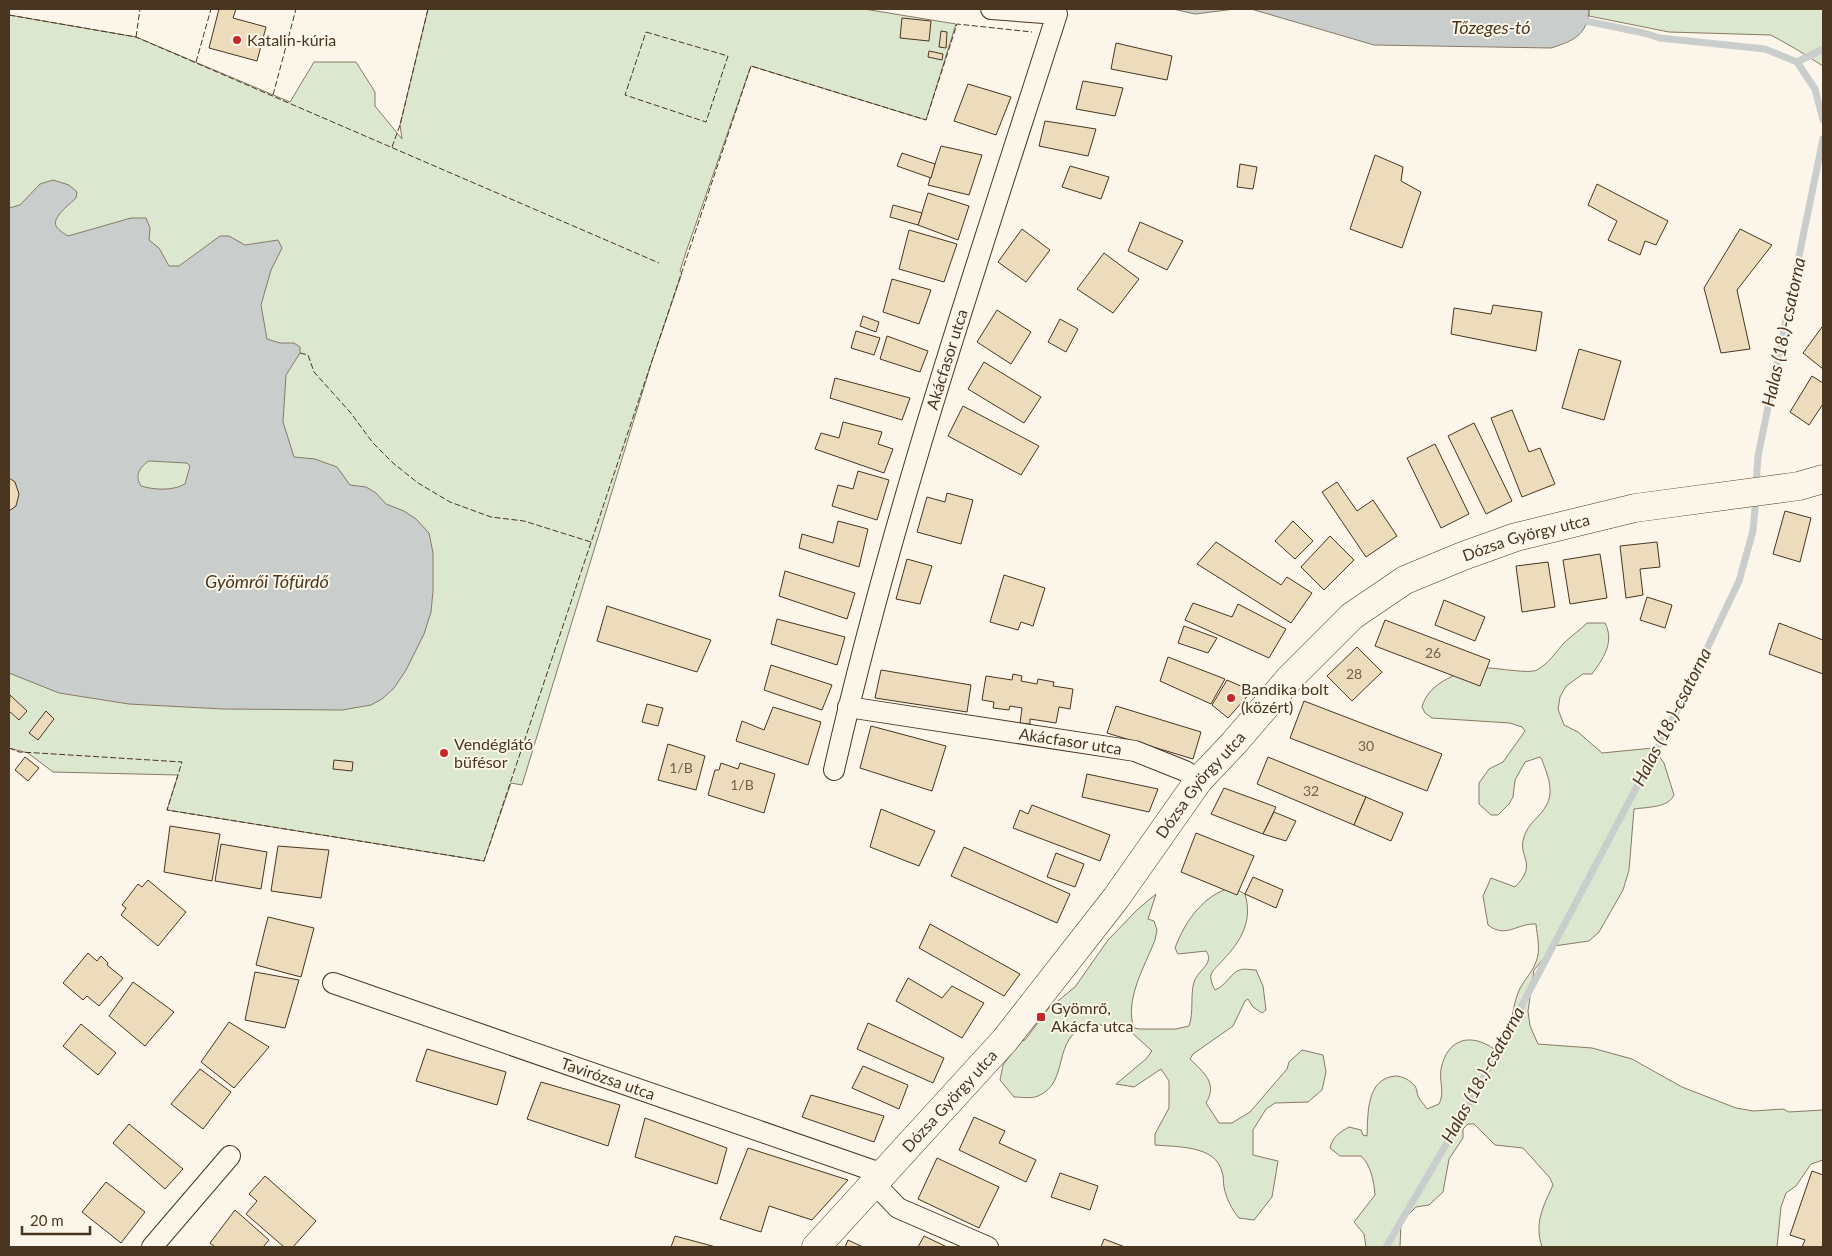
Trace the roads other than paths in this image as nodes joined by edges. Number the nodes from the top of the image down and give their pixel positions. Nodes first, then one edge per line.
1 (991, 9) edge
2 (1811, 482) edge
3 (848, 707) junction
4 (834, 770) dead end
5 (1199, 780) junction
6 (333, 983) dead end
7 (230, 1156) dead end
8 (879, 1179) junction
9 (152, 1247) edge
10 (816, 1247) edge
11 (988, 1247) edge

1 - 3 street, Akácfasor utca
2 - 5 main road, Dózsa György utca
3 - 4 street, Akácfasor utca
3 - 5 street, Akácfasor utca
5 - 8 main road, Dózsa György utca
6 - 8 street, Tavirózsa utca
7 - 9 street
8 - 10 main road, Dózsa György utca
8 - 11 street

